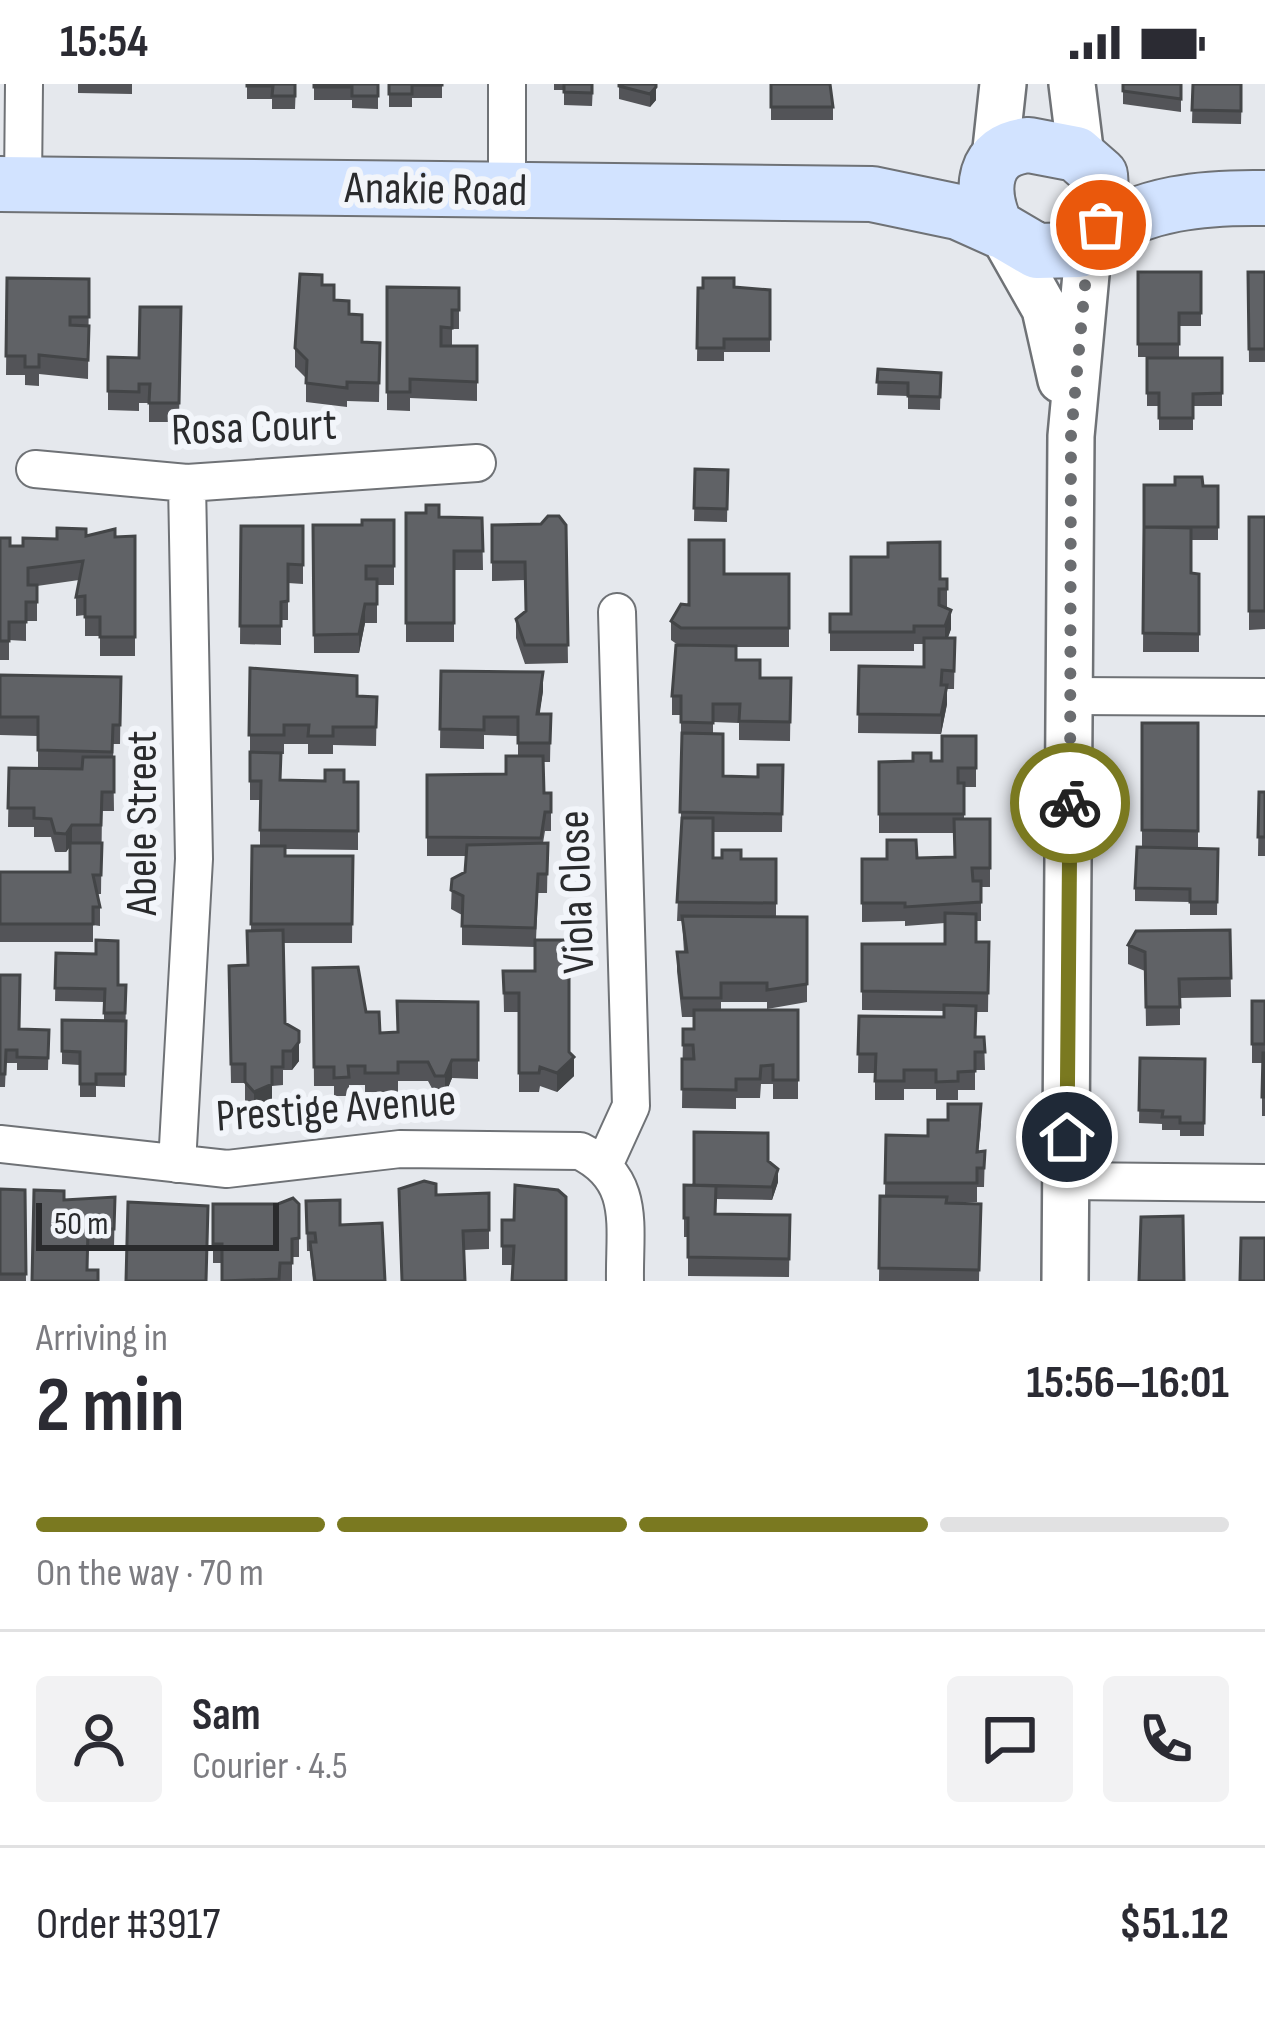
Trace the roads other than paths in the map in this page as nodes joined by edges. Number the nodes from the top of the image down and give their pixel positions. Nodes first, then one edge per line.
1 (24, 84) edge
2 (507, 84) edge
3 (1003, 84) edge
4 (1072, 84) edge
5 (994, 159) junction
6 (1085, 159) junction
7 (12, 185) edge
8 (507, 191) junction
9 (872, 194) junction
10 (1244, 197) edge
11 (1000, 231) junction
12 (1091, 240) junction
13 (1071, 436) junction
14 (477, 464) dead end
15 (35, 470) dead end
16 (187, 483) junction
17 (616, 612) dead end
18 (1071, 696) junction
19 (1265, 697) edge
20 (0, 1144) edge
21 (604, 1163) junction
22 (177, 1164) junction
23 (1066, 1181) junction
24 (1265, 1183) edge
25 (625, 1281) edge
26 (1065, 1281) edge

1 - 7 street
2 - 8 street
3 - 5 street
4 - 6 street
5 - 6 main road
5 - 9 main road, Anakie Road
5 - 11 main road
6 - 10 main road
6 - 12 main road
7 - 8 main road, Anakie Road
8 - 9 main road, Anakie Road
9 - 11 main road, Anakie Road
10 - 12 main road
11 - 12 main road
11 - 13 street
12 - 13 street
13 - 18 street
14 - 16 street, Rosa Court
15 - 16 street, Rosa Court
16 - 22 street, Abele Street
17 - 21 street, Viola Close
18 - 19 street
18 - 23 street
20 - 22 street, Prestige Avenue
21 - 22 street, Prestige Avenue
21 - 25 street
23 - 24 street
23 - 26 street

